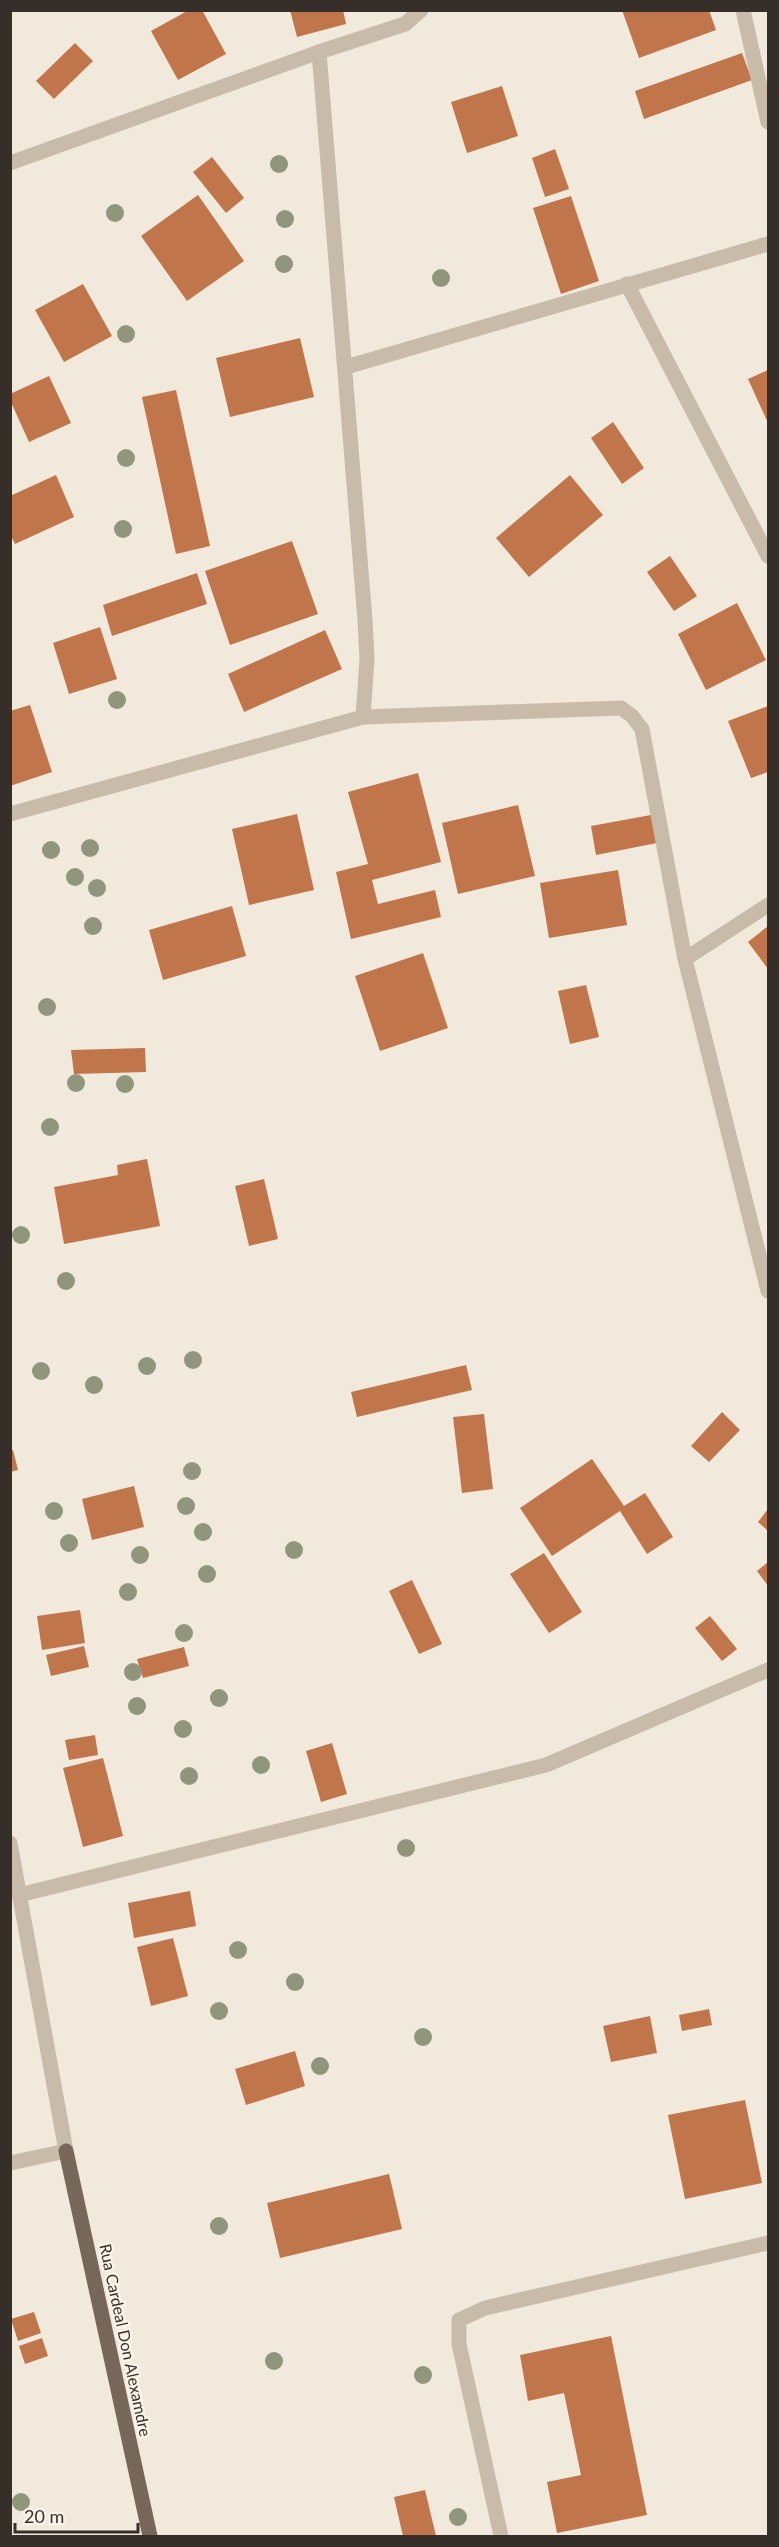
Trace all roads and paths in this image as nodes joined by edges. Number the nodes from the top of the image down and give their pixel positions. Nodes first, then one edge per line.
1 (421, 10) edge
2 (743, 10) edge
3 (319, 52) junction
4 (768, 122) edge
5 (10, 163) edge
6 (768, 244) edge
7 (627, 284) junction
8 (346, 367) junction
9 (768, 556) edge
10 (363, 717) junction
11 (10, 814) edge
12 (768, 905) edge
13 (685, 959) junction
14 (768, 1291) edge
15 (768, 1670) edge
16 (10, 1843) edge
17 (19, 1895) junction
18 (66, 2151) junction
19 (10, 2163) edge
20 (768, 2243) edge
21 (150, 2536) edge
22 (501, 2536) edge

1 - 3 street
2 - 4 street
3 - 5 street
3 - 8 street
6 - 7 street
7 - 8 street
7 - 9 street
8 - 10 street
10 - 11 street
10 - 13 street
12 - 13 street
13 - 14 street
15 - 17 street
16 - 17 street
17 - 18 street
18 - 19 street
18 - 21 main road, Rua Cardeal Don Alexamdre
20 - 22 street

